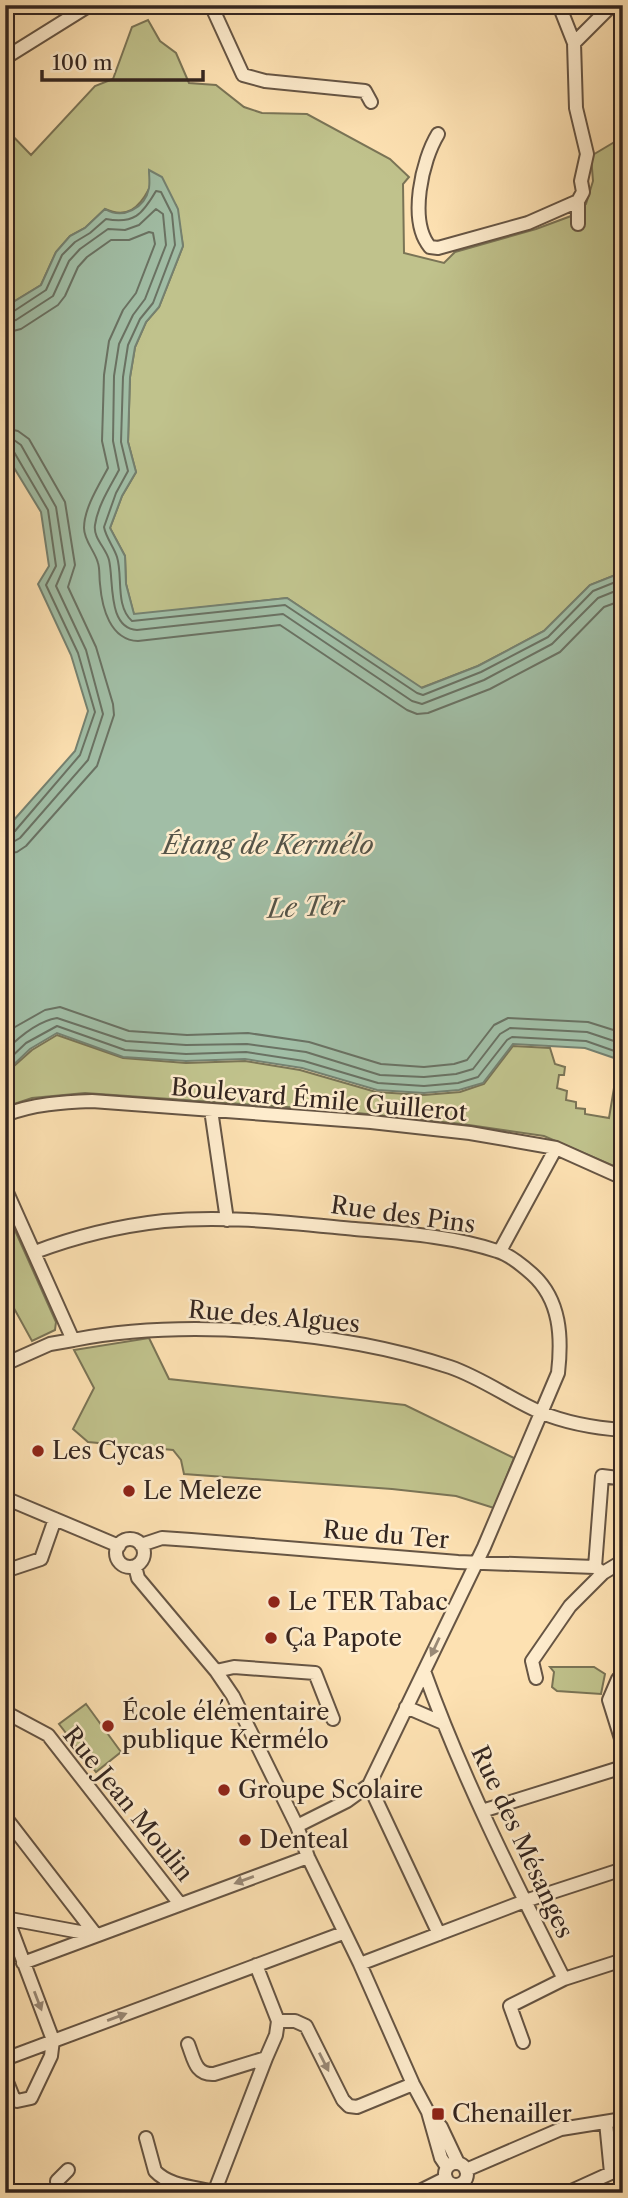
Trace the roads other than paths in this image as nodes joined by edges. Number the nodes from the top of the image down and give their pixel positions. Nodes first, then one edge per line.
1 (90, 5) edge
2 (211, 5) edge
3 (559, 5) edge
4 (611, 5) edge
5 (573, 43) junction
6 (5, 58) edge
7 (371, 102) dead end
8 (438, 134) dead end
9 (578, 201) junction
10 (578, 224) dead end
11 (211, 1110) junction
12 (5, 1115) edge
13 (556, 1148) junction
14 (623, 1178) edge
15 (5, 1188) edge
16 (227, 1220) junction
17 (500, 1251) junction
18 (35, 1252) junction
19 (73, 1340) junction
20 (5, 1364) edge
21 (541, 1413) junction
22 (623, 1430) edge
23 (618, 1478) dead end
24 (5, 1498) edge
25 (55, 1519) junction
26 (141, 1545) junction
27 (119, 1546) junction
28 (623, 1561) edge
29 (475, 1563) junction
30 (135, 1566) junction
31 (599, 1570) junction
32 (5, 1571) edge
33 (216, 1671) junction
34 (424, 1671) junction
35 (536, 1678) dead end
36 (618, 1679) dead end
37 (406, 1707) junction
38 (5, 1712) edge
39 (333, 1719) dead end
40 (443, 1723) junction
41 (623, 1745) edge
42 (623, 1766) edge
43 (369, 1785) junction
44 (482, 1811) junction
45 (5, 1817) edge
46 (297, 1826) junction
47 (309, 1857) junction
48 (623, 1869) edge
49 (525, 1901) junction
50 (180, 1904) junction
51 (6, 1918) edge
52 (343, 1933) junction
53 (439, 1934) junction
54 (96, 1935) junction
55 (623, 1960) edge
56 (23, 1963) junction
57 (360, 1964) junction
58 (256, 1965) junction
59 (564, 1979) junction
60 (278, 2021) junction
61 (54, 2040) junction
62 (523, 2042) dead end
63 (188, 2044) dead end
64 (266, 2058) junction
65 (5, 2059) edge
66 (5, 2077) edge
67 (414, 2084) junction
68 (623, 2119) edge
69 (606, 2122) junction
70 (146, 2138) dead end
71 (454, 2169) junction
72 (68, 2170) dead end
73 (459, 2189) edge
74 (214, 2192) edge
75 (570, 2192) edge
76 (58, 2193) edge
77 (416, 2193) edge

1 - 6 street
2 - 7 street
3 - 5 street
4 - 5 street
5 - 9 street
8 - 9 street
9 - 10 street
11 - 12 street, Boulevard Émile Guillerot
11 - 13 street, Boulevard Émile Guillerot
11 - 16 street
13 - 14 street, Boulevard Émile Guillerot
13 - 17 street
15 - 18 street
16 - 17 street, Rue des Pins
16 - 18 street, Rue des Pins
17 - 21 street, Rue des Pins
18 - 19 street
19 - 20 street, Rue des Algues
19 - 21 street, Rue des Algues
21 - 22 street, Rue des Algues
21 - 29 street, Rue des Pins
23 - 31 street
24 - 25 street
25 - 27 street
25 - 32 street
26 - 27 street
26 - 29 street, Rue du Ter
26 - 30 street
27 - 30 street
28 - 31 street
29 - 31 street, Rue du Ter
29 -> 34 street, Rue des Pins
30 - 33 street
31 - 35 street
33 - 39 street
33 - 46 street
34 - 37 street, Rue des Pins
34 - 40 street, Rue des Mésanges
36 - 41 street
37 - 40 street
37 - 43 street, Rue des Pins
38 - 50 street, Rue Jean Moulin
40 - 44 street, Rue des Mésanges
42 - 44 street
43 - 46 street
43 - 53 street
44 - 49 street, Rue des Mésanges
45 - 54 street
46 - 47 street
47 -> 50 street
47 - 52 street
48 - 49 street
49 - 53 street
49 - 59 street, Rue des Mésanges
50 - 54 street
51 - 54 street
51 - 56 street
52 - 57 street
52 - 58 street
53 - 57 street
54 - 56 street
55 - 59 street
56 -> 61 street
57 - 67 street
58 - 60 street
61 -> 58 street
59 - 62 street
60 - 64 street
60 -> 67 street
61 - 65 street
61 - 66 street
63 - 64 street
64 - 74 street
67 - 71 street
68 - 69 street
69 - 71 street
69 - 75 street
70 - 74 street
71 - 73 street
71 - 77 street
72 - 76 street

